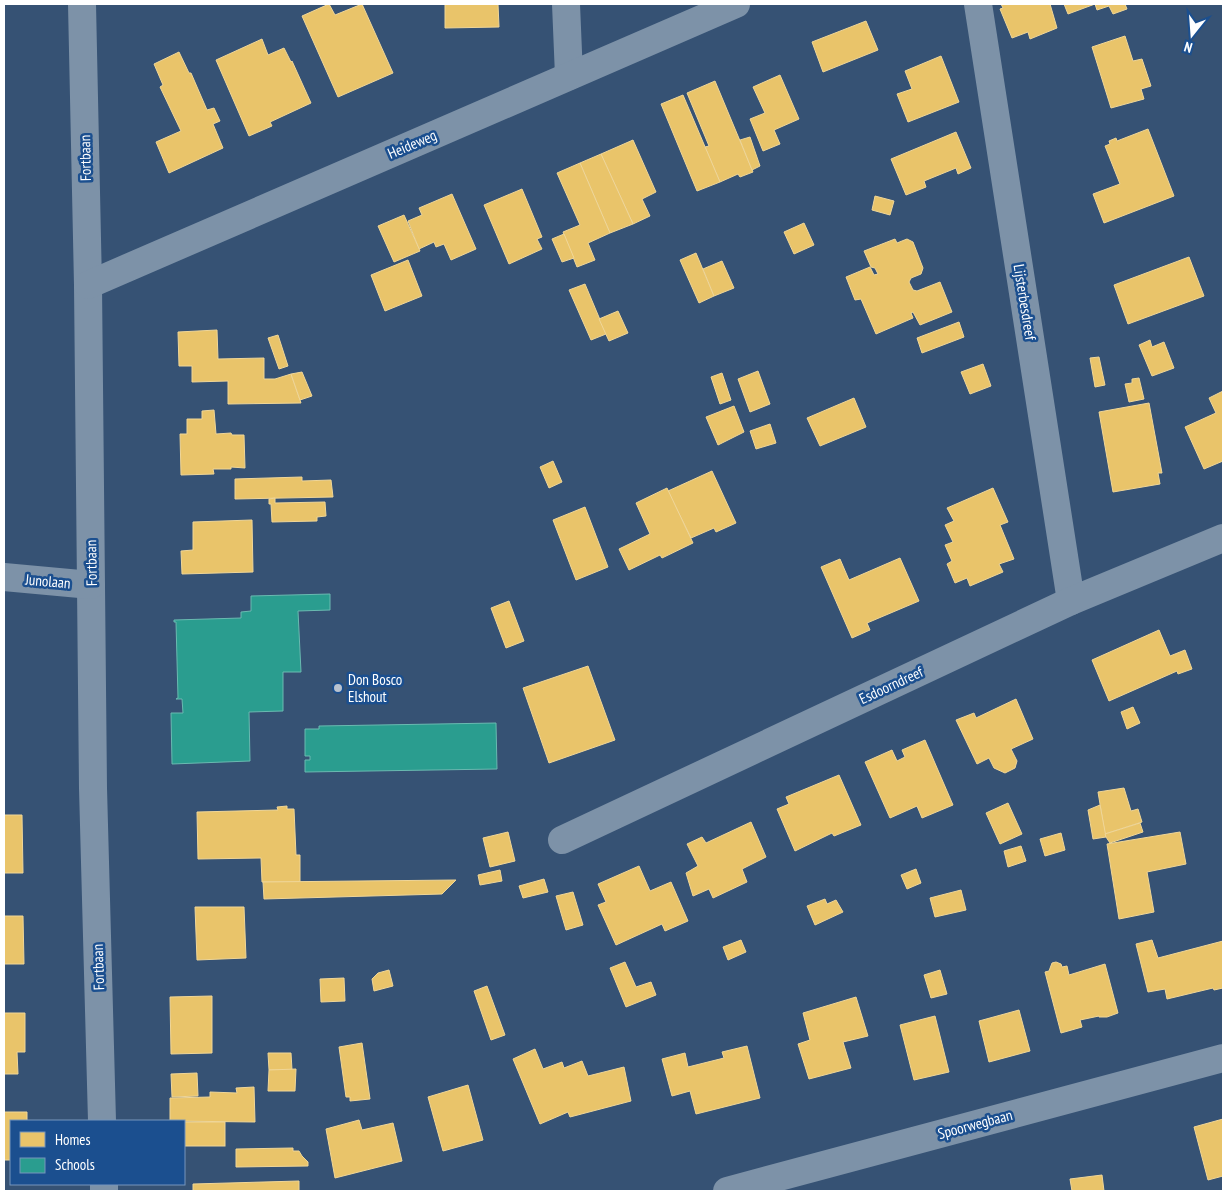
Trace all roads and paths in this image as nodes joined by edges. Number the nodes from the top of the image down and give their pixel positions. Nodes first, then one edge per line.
1 (82, 4) edge
2 (566, 4) edge
3 (736, 4) edge
4 (978, 4) edge
5 (569, 76) junction
6 (88, 284) junction
7 (1223, 538) edge
8 (4, 577) edge
9 (91, 586) junction
10 (1071, 601) junction
11 (562, 840) dead end
12 (1223, 1058) edge
13 (102, 1120) edge
14 (728, 1191) edge

1 - 6 street, Fortbaan
2 - 5 street
3 - 5 street, Heideweg
4 - 10 street, Lijsterbesdreef
5 - 6 street, Heideweg
6 - 9 street, Fortbaan
7 - 10 street, Esdoorndreef
8 - 9 street, Junolaan
9 - 13 street, Fortbaan
10 - 11 street, Esdoorndreef
12 - 14 street, Spoorwegbaan

